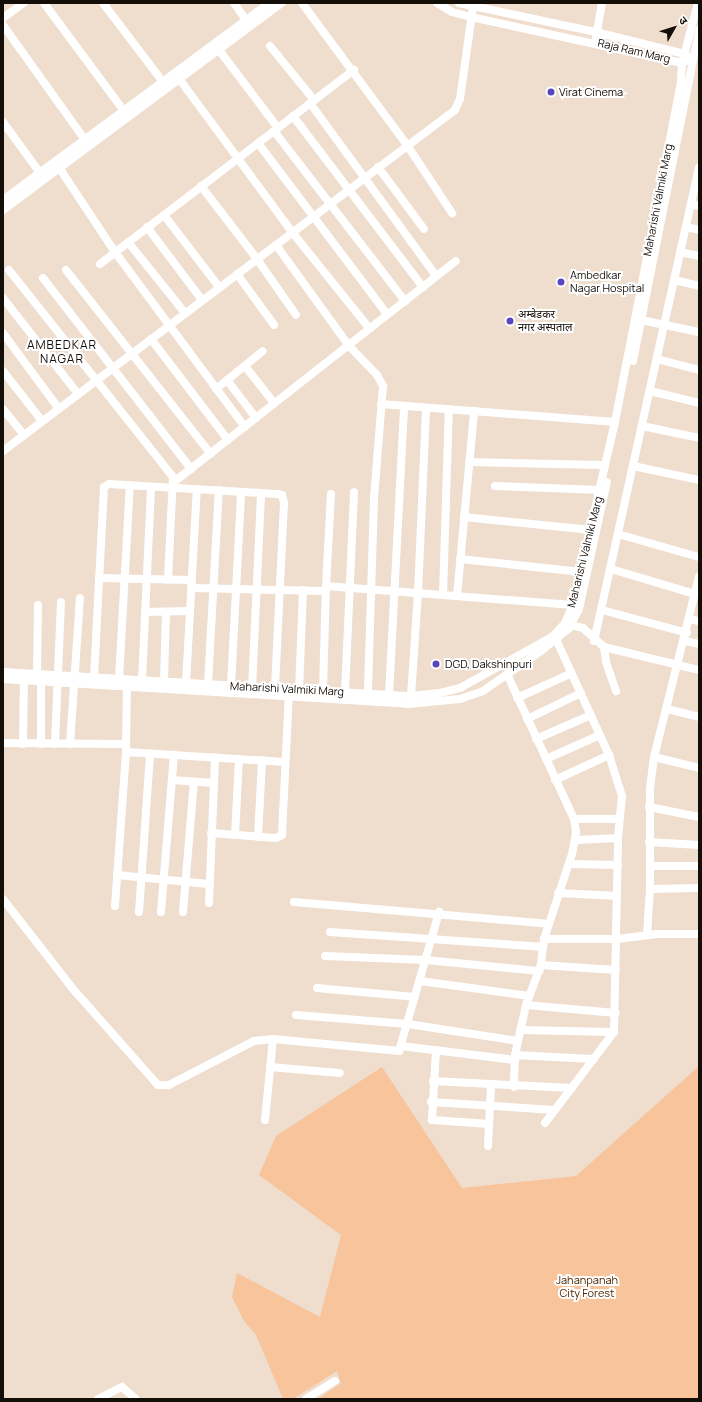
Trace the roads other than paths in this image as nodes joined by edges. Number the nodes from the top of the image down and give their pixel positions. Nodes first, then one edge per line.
1 (24, 3) edge
2 (44, 3) edge
3 (103, 3) edge
4 (234, 3) edge
5 (269, 3) edge
6 (282, 3) edge
7 (302, 3) edge
8 (437, 3) edge
9 (459, 3) edge
10 (502, 3) edge
11 (602, 3) edge
12 (698, 3) edge
13 (473, 7) junction
14 (471, 16) junction
15 (498, 16) junction
16 (3, 18) edge
17 (248, 23) junction
18 (3, 25) edge
19 (699, 30) edge
20 (596, 32) junction
21 (595, 42) junction
22 (270, 46) dead end
23 (219, 50) junction
24 (685, 54) junction
25 (692, 60) junction
26 (682, 63) junction
27 (354, 70) junction
28 (180, 80) junction
29 (163, 82) junction
30 (312, 102) junction
31 (127, 114) junction
32 (293, 116) junction
33 (3, 122) edge
34 (276, 129) junction
35 (85, 140) junction
36 (258, 144) junction
37 (407, 145) junction
38 (238, 159) junction
39 (58, 165) junction
40 (378, 167) junction
41 (699, 168) edge
42 (40, 173) junction
43 (365, 177) junction
44 (697, 183) edge
45 (201, 186) junction
46 (347, 190) junction
47 (5, 199) edge
48 (330, 204) junction
49 (695, 205) edge
50 (3, 210) edge
51 (452, 213) dead end
52 (164, 215) junction
53 (312, 217) junction
54 (686, 227) junction
55 (147, 228) junction
56 (424, 229) dead end
57 (699, 230) edge
58 (292, 232) junction
59 (128, 242) junction
60 (276, 245) junction
61 (115, 252) junction
62 (680, 252) junction
63 (699, 256) edge
64 (257, 259) junction
65 (456, 261) dead end
66 (100, 264) dead end
67 (9, 270) dead end
68 (66, 270) dead end
69 (237, 274) junction
70 (436, 276) junction
71 (43, 278) dead end
72 (674, 280) junction
73 (699, 286) edge
74 (219, 287) junction
75 (423, 287) junction
76 (3, 298) edge
77 (202, 300) junction
78 (405, 301) junction
79 (185, 314) junction
80 (387, 314) junction
81 (296, 315) dead end
82 (638, 319) junction
83 (665, 324) junction
84 (169, 325) junction
85 (274, 325) dead end
86 (370, 329) junction
87 (699, 332) edge
88 (3, 333) edge
89 (151, 339) junction
90 (350, 346) junction
91 (263, 351) dead end
92 (132, 354) junction
93 (657, 359) junction
94 (244, 366) junction
95 (113, 368) junction
96 (699, 370) edge
97 (3, 371) edge
98 (96, 380) junction
99 (227, 380) junction
100 (216, 389) junction
101 (650, 391) junction
102 (78, 394) junction
103 (274, 403) junction
104 (699, 403) edge
105 (381, 404) junction
106 (404, 406) junction
107 (59, 408) junction
108 (426, 408) junction
109 (3, 409) edge
110 (449, 409) junction
111 (474, 411) junction
112 (256, 418) junction
113 (42, 421) junction
114 (615, 422) junction
115 (642, 426) junction
116 (245, 427) junction
117 (24, 435) junction
118 (699, 438) edge
119 (228, 440) junction
120 (3, 451) edge
121 (210, 454) junction
122 (469, 462) junction
123 (605, 465) junction
124 (633, 466) junction
125 (191, 469) junction
126 (699, 480) edge
127 (130, 485) junction
128 (174, 485) junction
129 (495, 486) dead end
130 (151, 487) junction
131 (197, 489) junction
132 (219, 490) junction
133 (600, 490) junction
134 (241, 492) junction
135 (354, 492) dead end
136 (261, 493) junction
137 (331, 494) dead end
138 (464, 517) junction
139 (590, 530) junction
140 (618, 534) junction
141 (699, 557) edge
142 (460, 559) junction
143 (611, 570) junction
144 (581, 572) junction
145 (99, 578) junction
146 (699, 578) edge
147 (125, 579) junction
148 (146, 579) junction
149 (168, 580) junction
150 (192, 584) junction
151 (212, 588) junction
152 (326, 588) junction
153 (348, 588) junction
154 (235, 589) junction
155 (256, 589) junction
156 (279, 590) junction
157 (303, 590) junction
158 (371, 590) junction
159 (394, 592) junction
160 (418, 594) junction
161 (695, 594) junction
162 (443, 595) junction
163 (457, 596) junction
164 (80, 598) dead end
165 (61, 602) dead end
166 (38, 605) dead end
167 (574, 605) junction
168 (602, 610) junction
169 (190, 611) junction
170 (145, 612) junction
171 (166, 612) junction
172 (690, 619) junction
173 (699, 621) edge
174 (568, 624) junction
175 (687, 633) junction
176 (556, 639) junction
177 (594, 641) junction
178 (684, 641) junction
179 (699, 644) edge
180 (604, 647) junction
181 (679, 665) junction
182 (699, 670) edge
183 (3, 672) edge
184 (572, 673) junction
185 (507, 674) junction
186 (40, 676) junction
187 (24, 677) junction
188 (94, 678) junction
189 (3, 679) edge
190 (59, 679) junction
191 (75, 680) junction
192 (142, 680) junction
193 (124, 681) junction
194 (164, 682) junction
195 (186, 683) junction
196 (208, 684) junction
197 (231, 686) junction
198 (252, 687) junction
199 (275, 688) junction
200 (300, 690) junction
201 (323, 691) junction
202 (616, 691) dead end
203 (289, 692) junction
204 (345, 692) junction
205 (581, 693) junction
206 (368, 694) junction
207 (388, 695) junction
208 (411, 696) junction
209 (518, 698) junction
210 (667, 709) junction
211 (591, 715) junction
212 (699, 717) edge
213 (527, 719) junction
214 (600, 735) junction
215 (536, 739) junction
216 (3, 743) edge
217 (23, 744) junction
218 (40, 744) junction
219 (56, 744) junction
220 (70, 744) junction
221 (125, 748) junction
222 (150, 754) junction
223 (174, 755) junction
224 (609, 755) junction
225 (215, 757) junction
226 (654, 757) junction
227 (239, 759) junction
228 (546, 759) junction
229 (262, 760) junction
230 (285, 762) junction
231 (699, 768) edge
232 (172, 780) junction
233 (555, 780) junction
234 (194, 782) junction
235 (214, 783) junction
236 (649, 807) junction
237 (699, 817) edge
238 (619, 818) junction
239 (574, 819) junction
240 (211, 833) junction
241 (235, 835) junction
242 (258, 836) junction
243 (618, 838) junction
244 (576, 840) junction
245 (649, 842) junction
246 (699, 845) edge
247 (569, 864) junction
248 (618, 865) junction
249 (650, 866) junction
250 (699, 866) edge
251 (117, 875) junction
252 (141, 877) junction
253 (164, 879) junction
254 (186, 881) junction
255 (209, 884) junction
256 (699, 888) edge
257 (650, 889) junction
258 (558, 893) junction
259 (617, 896) junction
260 (3, 899) edge
261 (294, 902) dead end
262 (209, 903) dead end
263 (115, 906) dead end
264 (139, 912) dead end
265 (161, 912) dead end
266 (183, 912) dead end
267 (439, 912) junction
268 (549, 924) junction
269 (330, 932) dead end
270 (699, 934) edge
271 (647, 935) junction
272 (617, 939) junction
273 (431, 940) junction
274 (544, 943) junction
275 (325, 956) dead end
276 (426, 960) junction
277 (540, 968) junction
278 (616, 970) junction
279 (420, 981) junction
280 (317, 988) dead end
281 (529, 996) junction
282 (415, 997) junction
283 (526, 1005) junction
284 (616, 1013) junction
285 (296, 1016) dead end
286 (408, 1024) junction
287 (520, 1030) junction
288 (614, 1032) junction
289 (274, 1038) junction
290 (518, 1041) junction
291 (402, 1046) junction
292 (436, 1050) junction
293 (515, 1057) junction
294 (594, 1059) junction
295 (270, 1067) junction
296 (340, 1074) dead end
297 (433, 1081) junction
298 (491, 1086) junction
299 (514, 1087) junction
300 (572, 1088) junction
301 (431, 1102) junction
302 (490, 1106) junction
303 (555, 1110) junction
304 (265, 1120) dead end
305 (545, 1123) dead end
306 (489, 1124) junction
307 (488, 1146) dead end
308 (335, 1381) dead end
309 (98, 1399) edge
310 (136, 1399) edge
311 (306, 1399) edge

1 - 16 street
2 - 31 street
3 - 29 street
4 - 17 street
5 - 17 street
6 - 17 street
7 - 27 street
8 - 14 street, Raja Ram Marg
9 - 13 street, Raja Ram Marg
10 - 15 street
11 - 20 street
12 - 24 street, Maharishi Valmiki Marg
13 - 14 street
13 - 15 street, Raja Ram Marg
14 - 15 street, Raja Ram Marg
14 - 37 street
15 - 20 street, Raja Ram Marg
15 - 21 street, Raja Ram Marg
17 - 23 street
17 - 29 street
18 - 35 street
19 - 25 street, Maharishi Valmiki Marg
20 - 21 street
20 - 24 street, Raja Ram Marg
21 - 26 street, Raja Ram Marg
22 - 30 street
23 - 28 street
23 - 34 street
24 - 25 street, Raja Ram Marg
24 - 26 street, Maharishi Valmiki Marg
25 - 26 street, Raja Ram Marg
25 - 82 street, Maharishi Valmiki Marg
26 - 82 street, Maharishi Valmiki Marg
27 - 30 street
27 - 37 street
28 - 31 street
28 - 38 street
29 - 31 street
30 - 32 street
30 - 43 street
31 - 35 street
31 - 39 street
32 - 34 street
32 - 46 street
33 - 42 street
34 - 36 street
34 - 48 street
35 - 39 street
36 - 38 street
36 - 53 street
37 - 40 street
37 - 51 street
38 - 45 street
38 - 58 street
39 - 42 street
39 - 47 street
39 - 61 street
40 - 43 street
40 - 56 street
41 - 44 street
42 - 47 street
43 - 46 street
43 - 70 street
44 - 49 street
45 - 52 street
45 - 64 street
46 - 48 street
46 - 75 street
47 - 50 street
48 - 53 street
48 - 78 street
49 - 54 street
52 - 55 street
52 - 74 street
53 - 58 street
53 - 80 street
54 - 57 street
54 - 62 street
55 - 59 street
55 - 77 street
58 - 60 street
58 - 86 street
59 - 61 street
59 - 79 street
60 - 64 street
60 - 90 street
61 - 66 street
61 - 84 street
62 - 63 street
62 - 72 street
64 - 69 street
64 - 81 street
65 - 70 street
67 - 98 street
68 - 92 street
69 - 74 street
69 - 85 street
70 - 75 street
71 - 95 street
72 - 73 street
72 - 83 street
74 - 77 street
75 - 78 street
76 - 102 street
77 - 79 street
78 - 80 street
79 - 84 street
80 - 86 street
82 - 83 street
82 - 114 street, Maharishi Valmiki Marg
82 - 174 street, Maharishi Valmiki Marg
83 - 87 street
83 - 93 street
84 - 89 street
84 - 100 street
86 - 90 street
88 - 107 street
89 - 92 street
89 - 119 street
90 - 103 street
90 - 105 street
91 - 94 street
92 - 95 street
92 - 121 street
93 - 96 street
93 - 101 street
94 - 99 street
94 - 103 street
95 - 98 street
95 - 125 street
97 - 113 street
98 - 102 street
98 - 128 street
99 - 100 street
99 - 112 street
100 - 116 street
101 - 104 street
101 - 115 street
102 - 107 street
103 - 112 street
105 - 106 street
105 - 158 street
106 - 108 street
106 - 159 street
107 - 113 street
108 - 110 street
108 - 160 street
109 - 117 street
110 - 111 street
110 - 162 street
111 - 114 street
111 - 122 street
112 - 116 street
113 - 117 street
114 - 123 street, Maharishi Valmiki Marg
115 - 118 street
115 - 124 street
116 - 119 street
117 - 120 street
119 - 121 street
121 - 125 street
122 - 123 street
122 - 138 street
123 - 133 street, Maharishi Valmiki Marg
124 - 126 street
124 - 140 street
125 - 128 street
127 - 130 street
127 - 145 street
127 - 147 street
128 - 130 street
128 - 131 street
128 - 149 street
129 - 133 street
130 - 148 street
131 - 132 street
131 - 150 street
132 - 134 street
132 - 151 street
133 - 139 street, Maharishi Valmiki Marg
134 - 136 street
134 - 154 street
135 - 153 street
136 - 155 street
136 - 156 street
137 - 152 street
138 - 139 street
138 - 142 street
139 - 144 street, Maharishi Valmiki Marg
140 - 141 street
140 - 143 street
142 - 144 street
142 - 163 street
143 - 161 street
143 - 168 street
144 - 167 street, Maharishi Valmiki Marg
145 - 147 street
145 - 188 street
146 - 161 street
147 - 148 street
147 - 193 street
148 - 149 street
148 - 170 street
149 - 150 street
150 - 151 street
150 - 169 street
151 - 154 street
151 - 196 street
152 - 153 street
152 - 157 street
152 - 201 street
153 - 158 street
153 - 204 street
154 - 155 street
154 - 197 street
155 - 156 street
155 - 198 street
156 - 157 street
156 - 199 street
157 - 200 street
158 - 159 street
158 - 206 street
159 - 160 street
159 - 207 street
160 - 162 street
160 - 208 street
161 - 172 street
162 - 163 street
163 - 167 street
164 - 191 street
165 - 190 street
166 - 186 street
167 - 174 street, Maharishi Valmiki Marg
168 - 175 street
168 - 177 street
169 - 171 street
169 - 195 street
170 - 171 street
170 - 192 street
171 - 194 street
172 - 173 street
172 - 175 street
174 - 176 street, Maharishi Valmiki Marg
174 - 177 street
174 - 208 street, Maharishi Valmiki Marg
175 - 178 street
176 - 184 street
176 - 185 street, Maharishi Valmiki Marg
177 - 180 street
178 - 179 street
178 - 181 street
180 - 181 street
180 - 202 street
181 - 182 street
181 - 210 street
183 - 187 street, Maharishi Valmiki Marg
184 - 205 street
184 - 209 street
185 - 203 street, Maharishi Valmiki Marg
185 - 209 street
186 - 187 street, Maharishi Valmiki Marg
186 - 190 street, Maharishi Valmiki Marg
186 - 218 street
187 - 189 street, Maharishi Valmiki Marg
187 - 217 street
188 - 191 street, Maharishi Valmiki Marg
188 - 193 street, Maharishi Valmiki Marg
190 - 191 street, Maharishi Valmiki Marg
190 - 219 street
191 - 193 street, Maharishi Valmiki Marg
191 - 220 street
192 - 193 street, Maharishi Valmiki Marg
192 - 194 street, Maharishi Valmiki Marg
193 - 203 street, Maharishi Valmiki Marg
193 - 221 street
194 - 195 street, Maharishi Valmiki Marg
195 - 196 street, Maharishi Valmiki Marg
196 - 197 street, Maharishi Valmiki Marg
197 - 198 street, Maharishi Valmiki Marg
198 - 199 street, Maharishi Valmiki Marg
199 - 203 street, Maharishi Valmiki Marg
200 - 201 street, Maharishi Valmiki Marg
200 - 203 street, Maharishi Valmiki Marg
201 - 204 street, Maharishi Valmiki Marg
203 - 230 street
204 - 206 street, Maharishi Valmiki Marg
205 - 211 street
205 - 213 street
206 - 207 street, Maharishi Valmiki Marg
207 - 208 street, Maharishi Valmiki Marg
209 - 213 street
210 - 212 street
210 - 226 street
211 - 214 street
211 - 215 street
213 - 215 street
214 - 224 street
214 - 228 street
215 - 228 street
216 - 217 street
217 - 218 street
218 - 219 street
219 - 220 street
220 - 221 street
221 - 222 street
221 - 251 street
222 - 223 street
222 - 252 street
223 - 225 street
223 - 232 street
224 - 233 street
224 - 238 street
225 - 227 street
225 - 235 street
226 - 231 street
226 - 236 street
227 - 229 street
227 - 241 street
228 - 233 street
229 - 230 street
229 - 242 street
230 - 242 street
232 - 234 street
232 - 253 street
233 - 239 street
234 - 235 street
234 - 254 street
235 - 240 street
236 - 237 street
236 - 245 street
238 - 239 street
238 - 243 street
239 - 244 street
240 - 241 street
240 - 255 street
241 - 242 street
243 - 244 street
243 - 248 street
244 - 247 street
245 - 246 street
245 - 249 street
247 - 248 street
247 - 258 street
248 - 259 street
249 - 250 street
249 - 257 street
251 - 252 street
251 - 263 street
252 - 253 street
252 - 264 street
253 - 254 street
253 - 265 street
254 - 255 street
254 - 266 street
255 - 262 street
256 - 257 street
257 - 271 street
258 - 259 street
258 - 268 street
259 - 272 street
260 - 289 street
261 - 267 street
267 - 268 street
267 - 273 street
268 - 274 street
269 - 273 street
270 - 271 street
271 - 272 street
272 - 274 street
272 - 278 street
273 - 274 street
273 - 276 street
274 - 277 street
275 - 276 street
276 - 277 street
276 - 279 street
277 - 278 street
277 - 281 street
278 - 284 street
279 - 281 street
279 - 282 street
280 - 282 street
281 - 283 street
282 - 286 street
283 - 284 street
283 - 287 street
284 - 288 street
285 - 286 street
286 - 290 street
286 - 291 street
287 - 288 street
287 - 290 street
288 - 294 street
289 - 291 street
289 - 295 street
290 - 293 street
291 - 292 street
292 - 293 street
292 - 297 street
293 - 294 street
293 - 299 street
294 - 300 street
295 - 296 street
295 - 304 street
297 - 298 street
297 - 301 street
298 - 299 street
298 - 302 street
299 - 300 street
300 - 303 street
301 - 302 street
301 - 306 street
302 - 303 street
302 - 306 street
303 - 305 street
306 - 307 street
308 - 311 street
309 - 310 street

